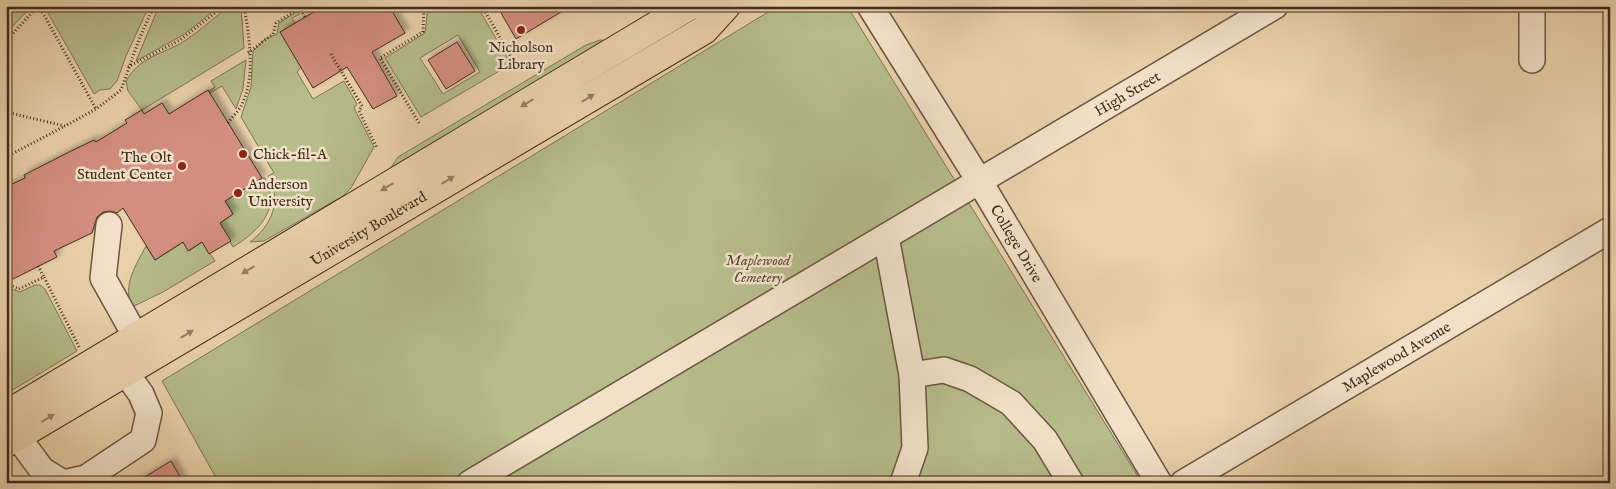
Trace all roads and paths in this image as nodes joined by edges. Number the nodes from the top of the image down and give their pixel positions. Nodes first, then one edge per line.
1 (38, 6) edge
2 (154, 6) edge
3 (224, 6) edge
4 (244, 6) edge
5 (424, 6) edge
6 (482, 6) edge
7 (689, 6) edge
8 (726, 6) edge
9 (870, 6) edge
10 (1532, 6) edge
11 (299, 7) edge
12 (1260, 10) edge
13 (306, 17) dead end
14 (632, 40) junction
15 (6, 41) edge
16 (248, 53) junction
17 (331, 54) dead end
18 (1532, 60) dead end
19 (516, 64) dead end
20 (646, 64) junction
21 (127, 68) junction
22 (96, 109) junction
23 (6, 112) edge
24 (228, 123) dead end
25 (419, 123) dead end
26 (65, 126) junction
27 (377, 148) dead end
28 (6, 157) edge
29 (980, 182) junction
30 (109, 225) dead end
31 (1610, 230) edge
32 (886, 238) junction
33 (38, 266) dead end
34 (44, 277) junction
35 (6, 284) edge
36 (136, 337) junction
37 (81, 352) dead end
38 (118, 362) junction
39 (912, 375) junction
40 (10, 431) edge
41 (915, 448) junction
42 (70, 482) edge
43 (470, 483) edge
44 (902, 483) edge
45 (920, 483) edge
46 (1071, 483) edge
47 (1159, 483) edge
48 (1183, 483) edge

1 - 15 path
1 - 22 path
2 - 21 path
3 - 21 path
4 - 16 path
5 - 25 path
6 - 19 path
7 - 14 main road, University Boulevard
8 - 20 main road, University Boulevard
9 - 29 street, College Drive
10 - 18 street
11 - 13 path
11 - 16 path
12 - 29 street, High Street
14 - 20 street
14 -> 36 main road, University Boulevard
16 - 24 path
17 - 27 path
38 -> 20 main road, University Boulevard
21 - 22 path
22 - 26 path
23 - 26 path
26 - 28 path
29 - 32 street, High Street
29 - 47 street, College Drive
30 - 36 street
31 - 48 street, Maplewood Avenue
32 - 39 street
32 - 43 street, High Street
33 - 34 path
34 - 35 path
34 - 37 path
36 - 38 main road, University Boulevard
38 - 40 main road, University Boulevard
38 - 42 street
39 - 41 street
39 - 46 street
40 - 42 street
41 - 44 street
41 - 45 street

